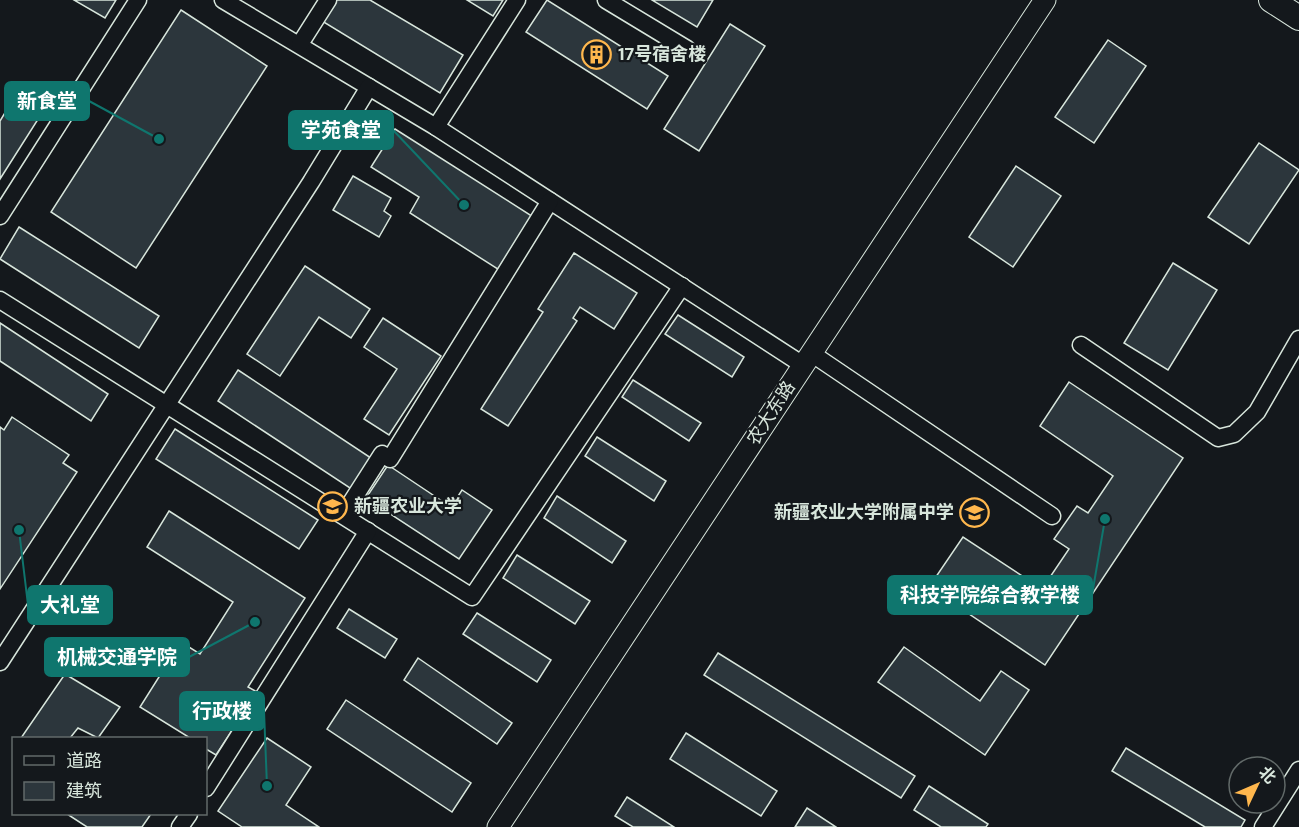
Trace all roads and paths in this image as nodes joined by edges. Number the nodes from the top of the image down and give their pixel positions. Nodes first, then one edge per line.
1 (138, 0) edge
2 (223, 0) edge
3 (328, 0) edge
4 (516, 0) edge
5 (606, 0) edge
6 (1045, 0) edge
7 (1260, 0) edge
8 (1271, 0) edge
9 (1299, 18) edge
10 (1299, 26) edge
11 (300, 44) junction
12 (687, 49) dead end
13 (369, 87) junction
14 (436, 127) junction
15 (550, 201) junction
16 (0, 216) edge
17 (681, 286) junction
18 (0, 300) edge
19 (1299, 339) edge
20 (1081, 345) dead end
21 (807, 359) junction
22 (166, 405) junction
23 (343, 515) junction
24 (1052, 516) dead end
25 (368, 531) junction
26 (0, 662) edge
27 (1299, 770) edge
28 (207, 786) edge
29 (498, 827) edge
30 (1263, 827) edge

1 - 16 street
2 - 11 street
3 - 11 street
4 - 14 street
5 - 12 street
6 - 21 main road, 农大东路
7 - 10 main road
8 - 9 highway
11 - 13 street
13 - 14 street
13 - 22 street
14 - 15 street
15 - 17 street
15 - 23 street
17 - 21 street
17 - 25 street
18 - 22 street
19 - 20 street
21 - 24 street
21 - 29 main road, 农大东路
22 - 23 street
22 - 26 street
23 - 25 street
25 - 28 street
27 - 30 street

